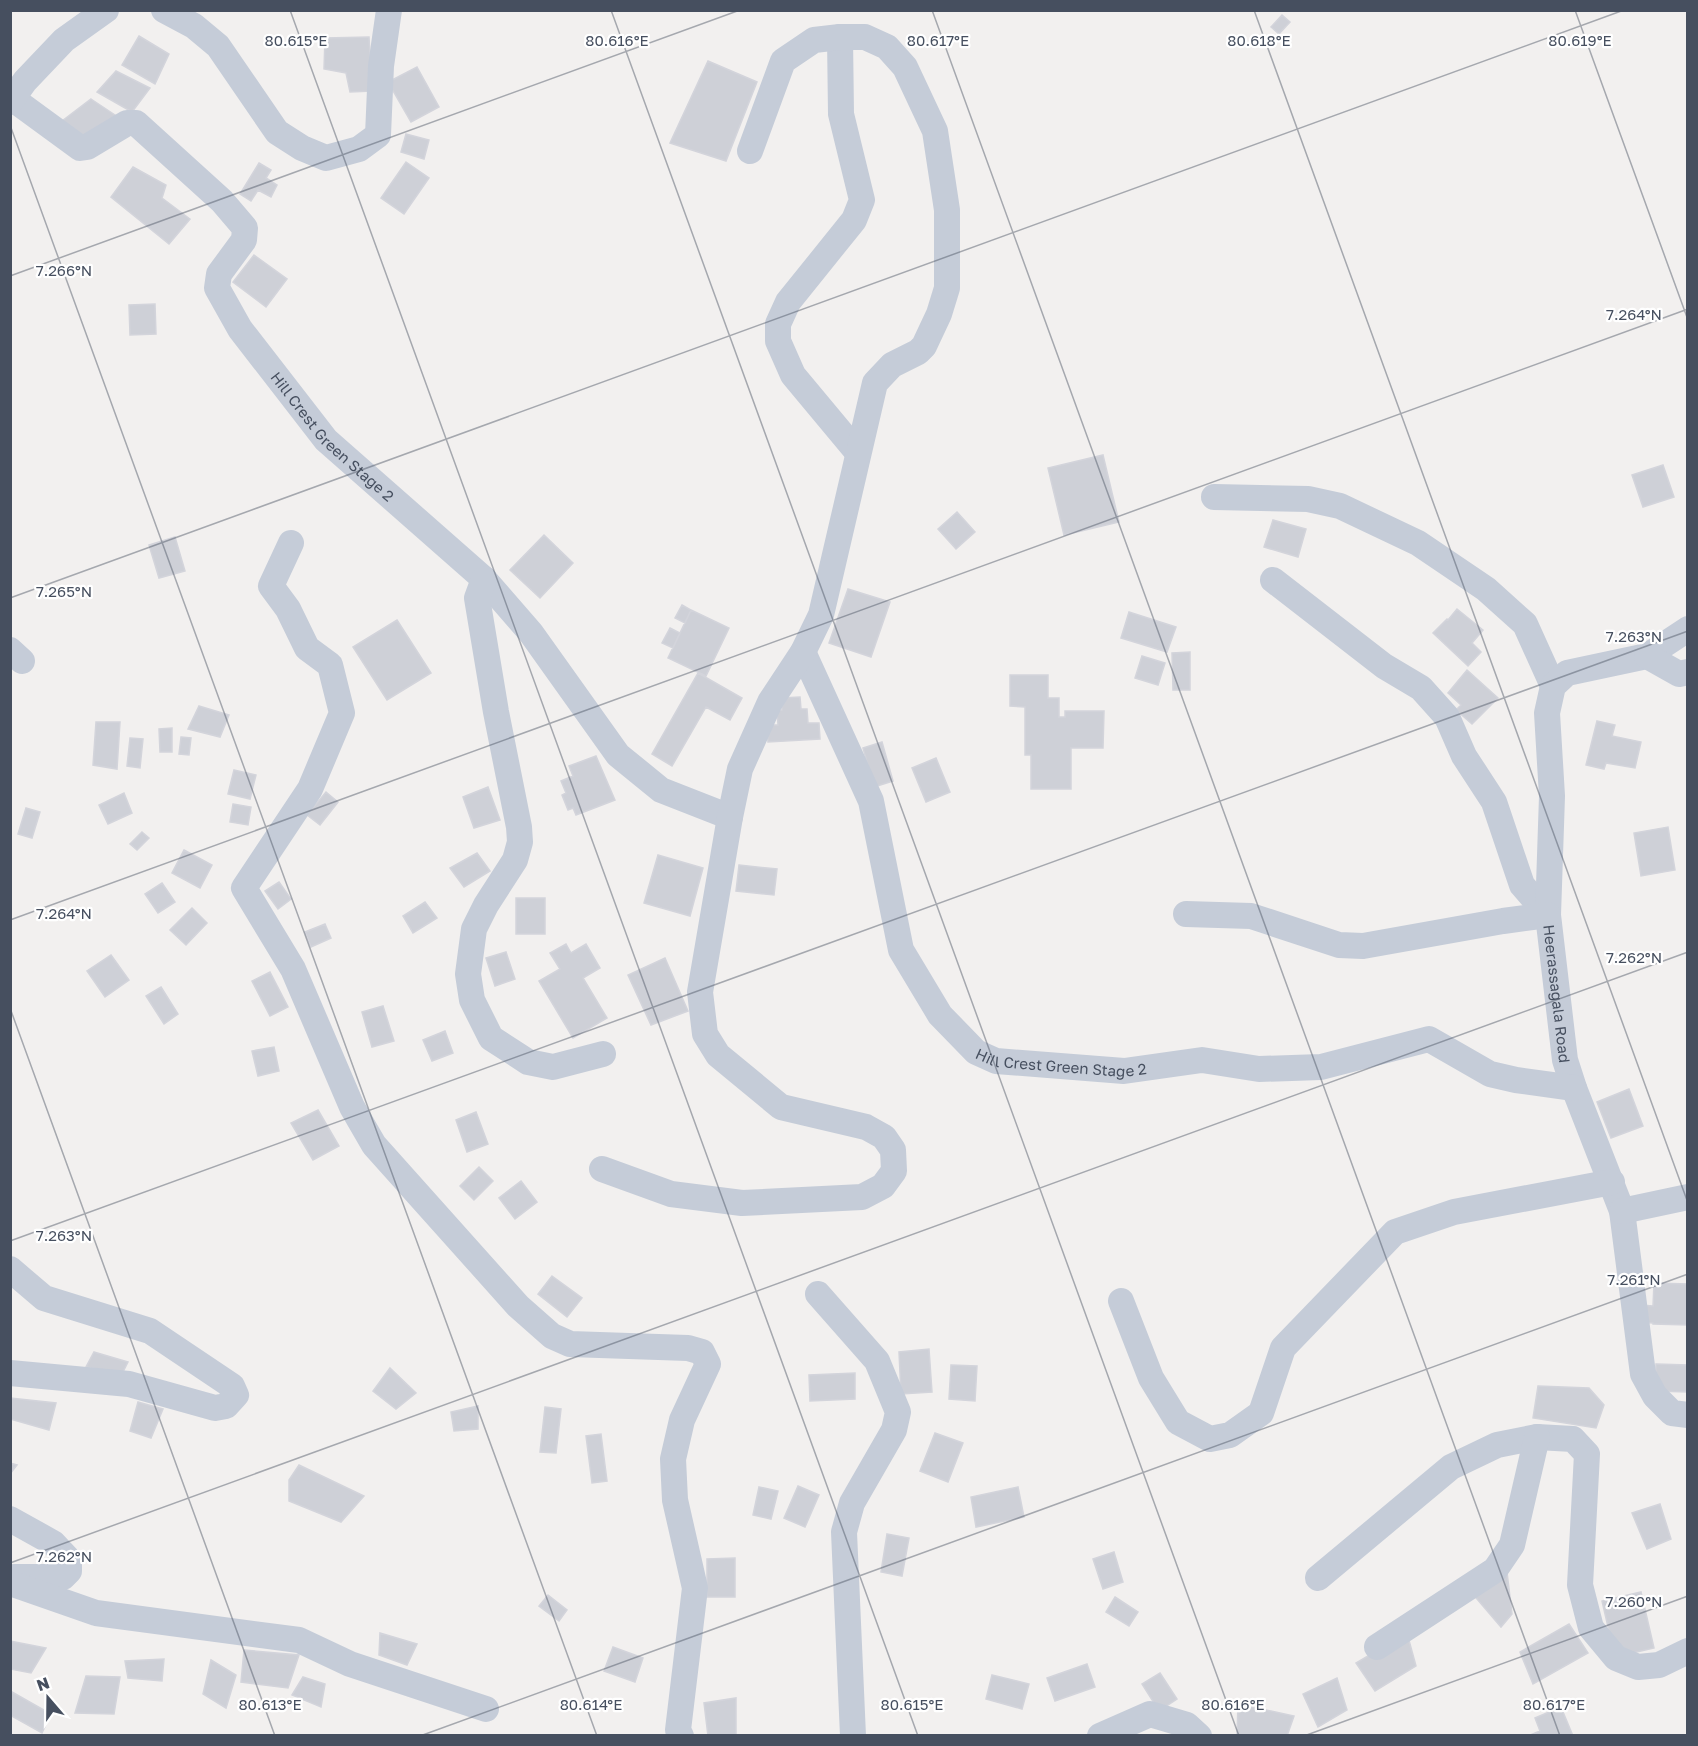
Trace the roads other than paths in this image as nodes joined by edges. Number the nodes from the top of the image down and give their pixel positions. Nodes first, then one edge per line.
1 (106, 10) edge
2 (164, 10) edge
3 (389, 10) edge
4 (840, 37) junction
5 (12, 101) edge
6 (750, 151) dead end
7 (858, 453) junction
8 (1214, 497) dead end
9 (291, 543) dead end
10 (484, 579) junction
11 (1273, 580) dead end
12 (1688, 629) edge
13 (802, 652) junction
14 (1647, 656) junction
15 (1688, 672) edge
16 (1553, 686) junction
17 (730, 817) junction
18 (1186, 914) dead end
19 (1548, 915) junction
20 (603, 1054) dead end
21 (1574, 1088) junction
22 (602, 1169) dead end
23 (1612, 1182) junction
24 (1688, 1197) edge
25 (1623, 1211) junction
26 (10, 1269) edge
27 (818, 1294) dead end
28 (1121, 1301) dead end
29 (10, 1373) edge
30 (1688, 1415) edge
31 (1537, 1437) junction
32 (10, 1519) edge
33 (10, 1577) edge
34 (1318, 1578) dead end
35 (10, 1583) edge
36 (1377, 1647) dead end
37 (1688, 1651) edge
38 (486, 1709) dead end
39 (681, 1736) edge
40 (853, 1736) edge
41 (1100, 1736) edge
42 (1199, 1736) edge

1 - 5 street
2 - 3 street
4 - 6 street
4 - 7 street
4 - 7 street
5 - 10 street, Hill Crest Green Stage 2
7 - 13 street
8 - 16 street
9 - 39 street
10 - 17 street, Hill Crest Green Stage 2
10 - 20 street
11 - 19 street
12 - 14 street
13 - 17 street
13 - 21 street, Hill Crest Green Stage 2
14 - 15 street
14 - 16 street
16 - 19 street, Heerassagala Road
17 - 22 street
18 - 19 street
19 - 21 street, Heerassagala Road
21 - 23 street, Heerassagala Road
23 - 25 street, Heerassagala Road
23 - 28 street
24 - 25 street
25 - 30 street, Heerassagala Road
26 - 29 street
27 - 40 street
31 - 34 street
31 - 36 street
31 - 37 street
32 - 33 street
35 - 38 street
41 - 42 street

